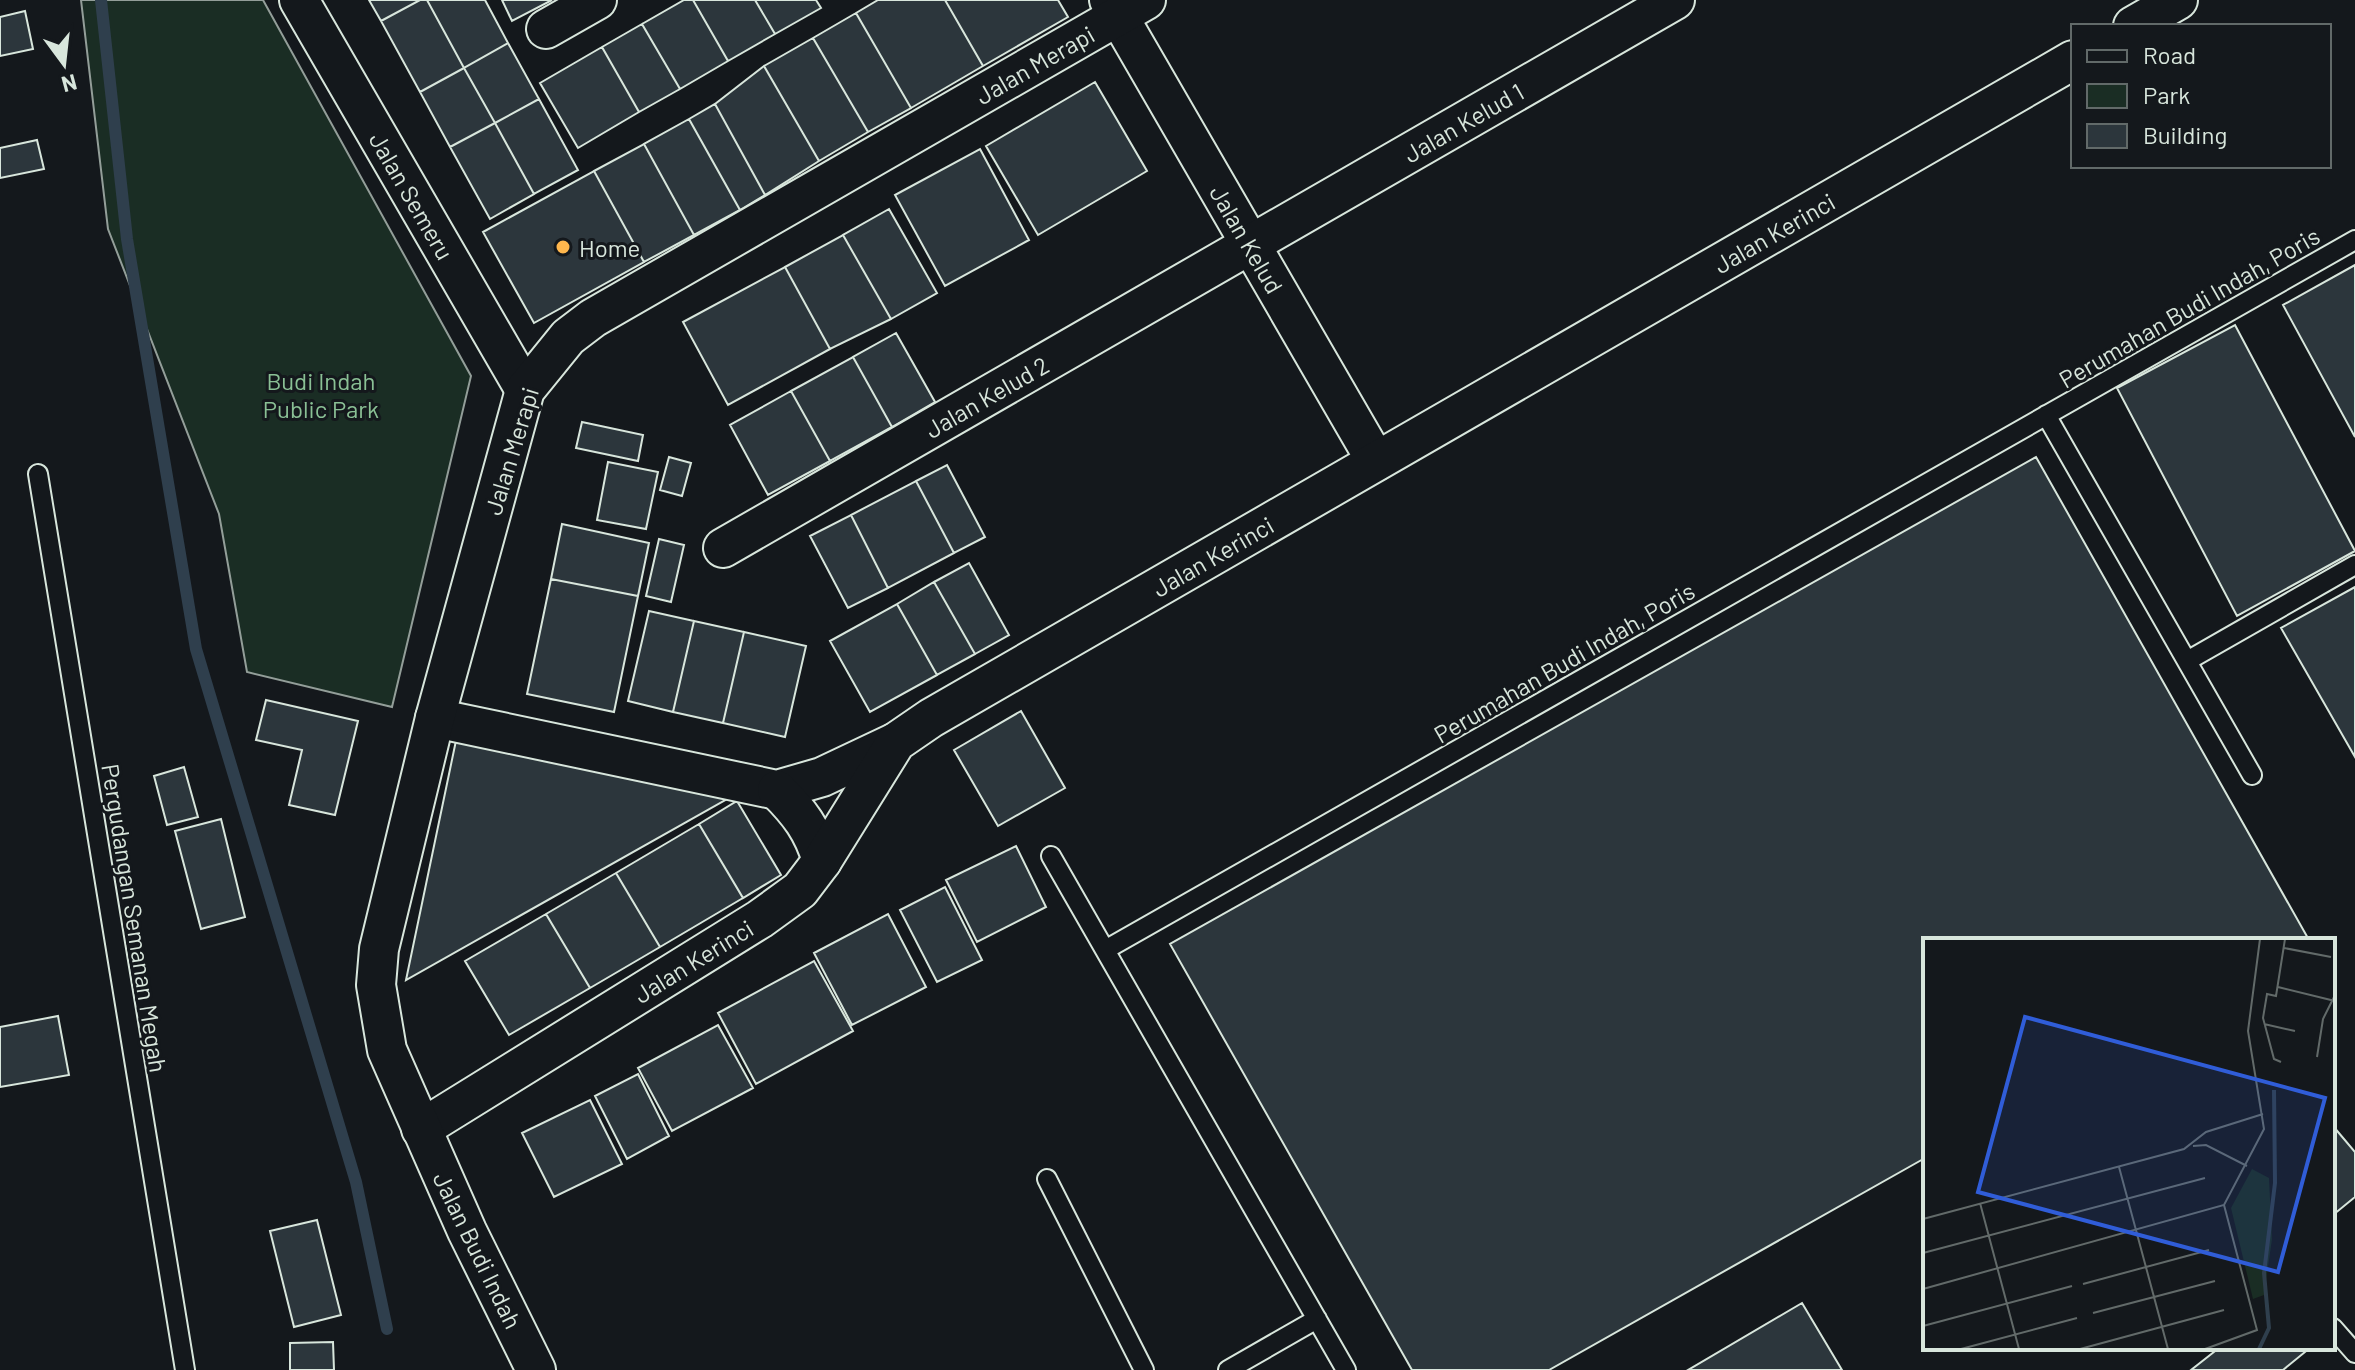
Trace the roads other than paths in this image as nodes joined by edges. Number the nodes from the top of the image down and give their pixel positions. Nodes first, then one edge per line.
1 (299, 0) edge
2 (597, 0) edge
3 (1675, 0) edge
4 (2178, 0) edge
5 (1124, 5) edge
6 (2136, 24) edge
7 (546, 29) dead end
8 (2071, 61) edge
9 (2355, 240) edge
10 (1250, 244) junction
11 (525, 390) junction
12 (2046, 415) junction
13 (1376, 461) junction
14 (38, 474) dead end
15 (723, 548) dead end
16 (2355, 565) edge
17 (2187, 661) junction
18 (435, 718) junction
19 (896, 742) junction
20 (2252, 775) dead end
21 (777, 790) junction
22 (1051, 856) dead end
23 (822, 861) junction
24 (1105, 950) junction
25 (421, 1129) junction
26 (1047, 1179) dead end
27 (1317, 1319) junction
28 (2335, 1330) edge
29 (2355, 1353) edge
30 (185, 1370) edge
31 (536, 1370) edge
32 (1144, 1370) edge
33 (1228, 1370) edge
34 (1346, 1370) edge

1 - 11 street, Jalan Semeru
2 - 7 street
3 - 10 street, Jalan Kelud 1
4 - 6 street
5 - 10 street, Jalan Kelud
5 - 11 street, Jalan Merapi
8 - 13 street, Jalan Kerinci
9 - 12 lane, Perumahan Budi Indah, Poris
10 - 13 street, Jalan Kelud
10 - 15 street, Jalan Kelud 2
11 - 18 street, Jalan Merapi
12 - 17 lane, Perumahan Budi Indah, Poris
12 - 24 lane, Perumahan Budi Indah, Poris
13 - 19 street, Jalan Kerinci
14 - 30 lane, Pergudangan Semanan Megah
16 - 17 lane
17 - 20 lane, Perumahan Budi Indah, Poris
18 - 21 street
18 - 25 street, Jalan Merapi
19 - 21 street
19 - 23 street, Jalan Kerinci
21 - 23 street
22 - 24 lane
23 - 25 street, Jalan Kerinci
24 - 27 lane
25 - 31 street, Jalan Budi Indah
26 - 32 lane
27 - 33 lane
27 - 34 lane
28 - 29 lane

